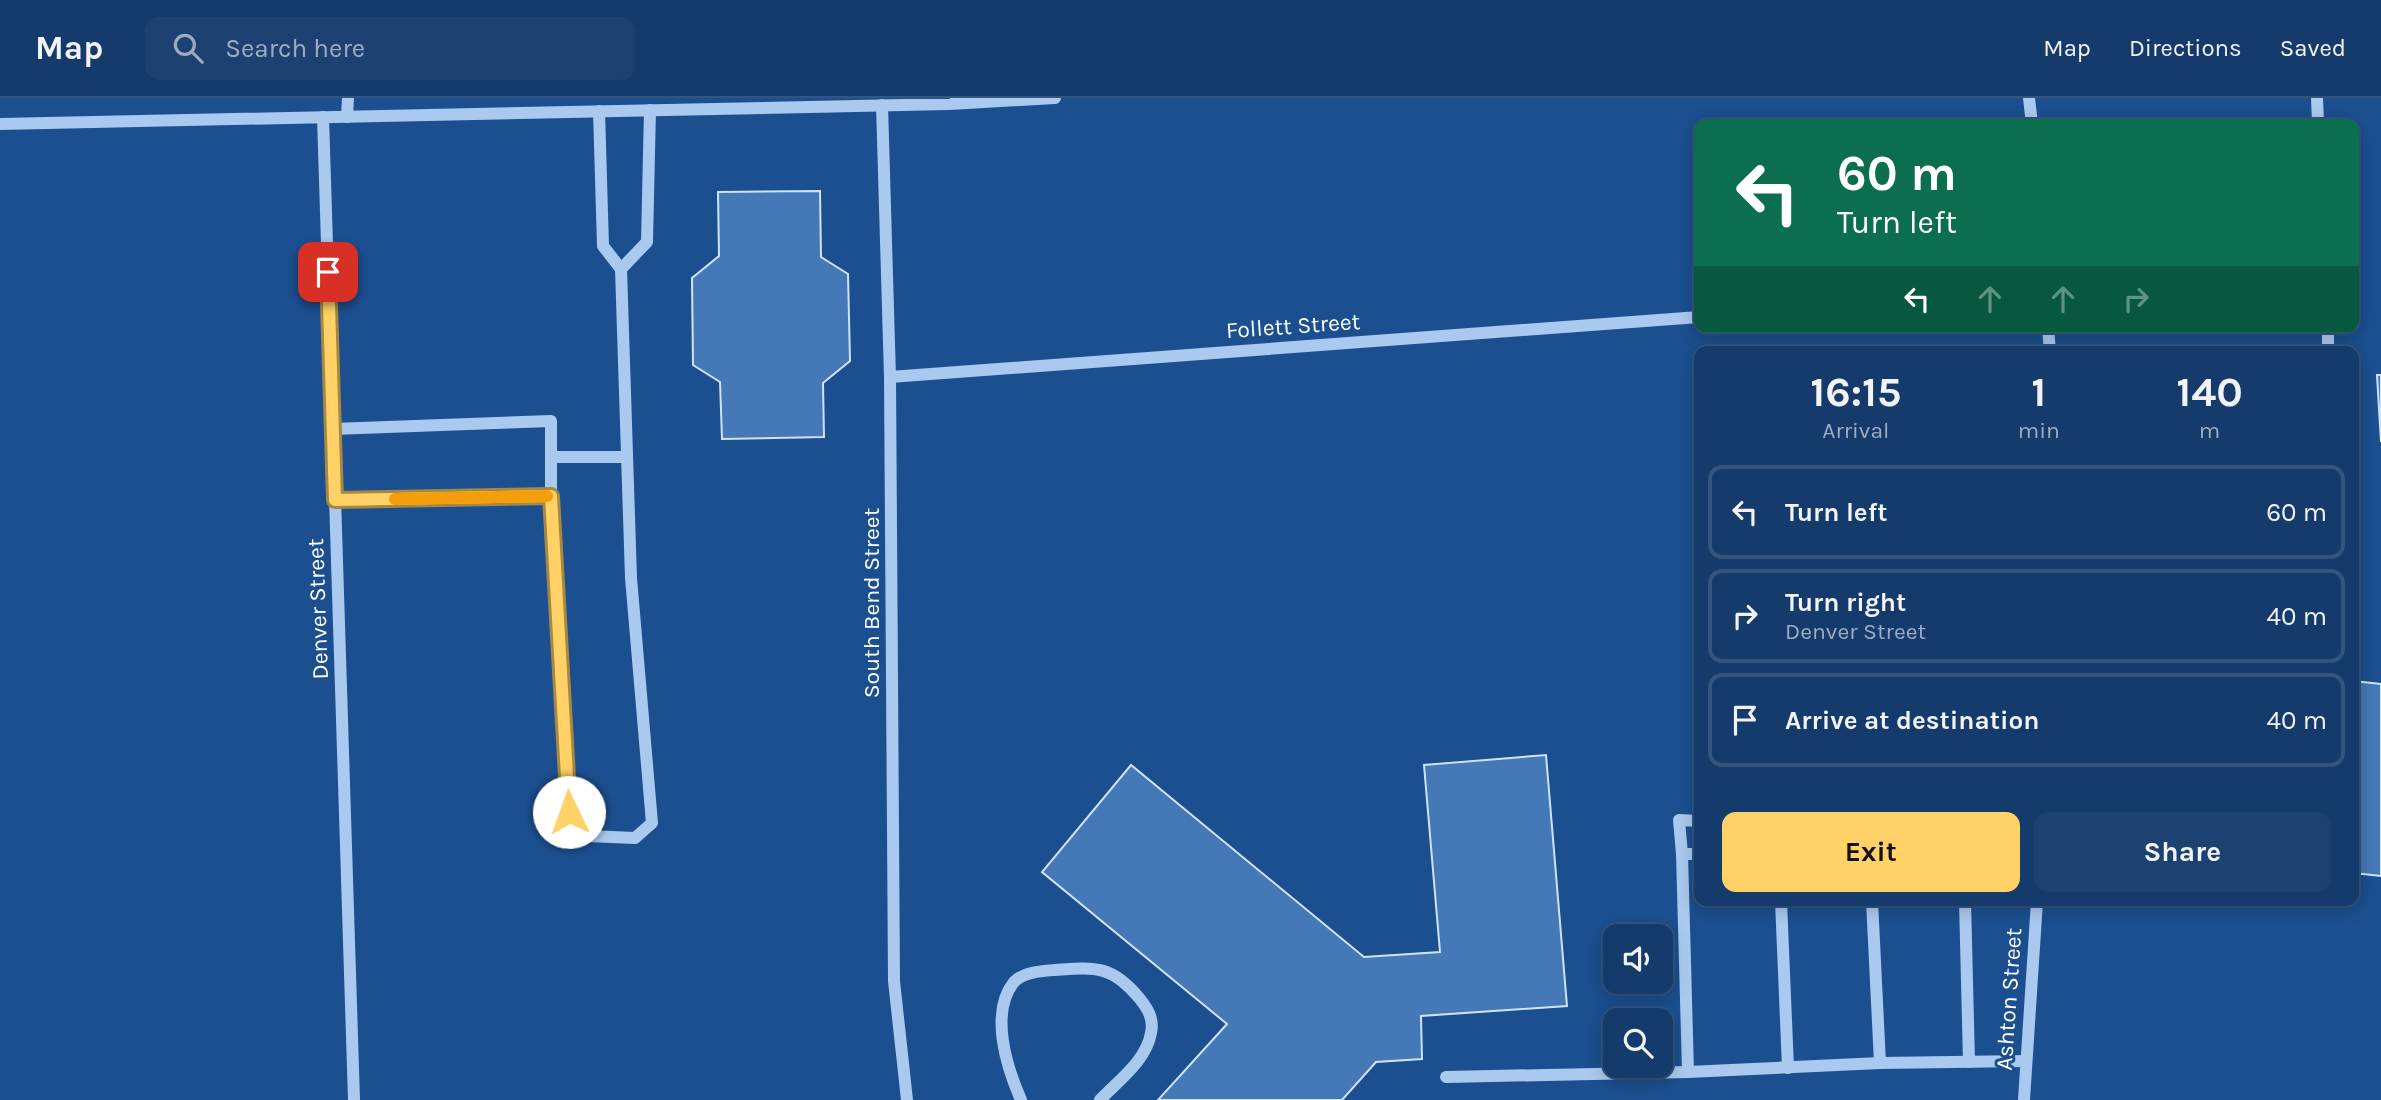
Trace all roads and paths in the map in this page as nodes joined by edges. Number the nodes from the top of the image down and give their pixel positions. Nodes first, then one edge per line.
1 (348, 98) edge
2 (1055, 98) edge
3 (2029, 98) edge
4 (2317, 98) edge
5 (950, 101) edge
6 (706, 103) edge
7 (883, 105) junction
8 (650, 110) junction
9 (599, 111) junction
10 (323, 117) junction
11 (347, 117) junction
12 (2031, 119) edge
13 (2318, 119) edge
14 (0, 124) edge
15 (621, 269) junction
16 (1694, 317) edge
17 (890, 377) junction
18 (333, 429) junction
19 (551, 457) junction
20 (627, 457) junction
21 (551, 496) junction
22 (335, 500) junction
23 (1694, 821) edge
24 (1682, 854) junction
25 (1694, 854) edge
26 (1781, 906) edge
27 (1872, 906) edge
28 (1965, 906) edge
29 (2037, 906) edge
30 (2026, 1060) junction
31 (1969, 1062) junction
32 (1880, 1063) junction
33 (1788, 1068) junction
34 (1688, 1072) junction
35 (1446, 1077) dead end
36 (354, 1100) edge
37 (906, 1100) edge
38 (1021, 1100) edge
39 (1100, 1100) edge
40 (2024, 1100) edge

1 - 11 street
2 - 5 street
3 - 12 street
4 - 13 street
5 - 7 street
6 - 7 street
6 - 8 street
7 - 17 street, South Bend Street
8 - 9 street
8 - 15 street
9 - 11 street
9 - 15 street
10 - 11 street
10 - 14 street
10 - 18 street, Denver Street
15 - 20 street
16 - 17 street, Follett Street
17 - 37 street, South Bend Street
18 - 19 street
18 - 22 street, Denver Street
19 - 20 street
19 - 21 street
20 - 21 street
21 - 22 street
22 - 36 street, Denver Street
23 - 24 street
24 - 25 street
24 - 34 street
26 - 33 street
27 - 32 street
28 - 31 street
29 - 30 street, Ashton Street
30 - 31 street
30 - 40 street, Ashton Street
31 - 32 street
32 - 33 street
33 - 34 street
34 - 35 street
38 - 39 street

